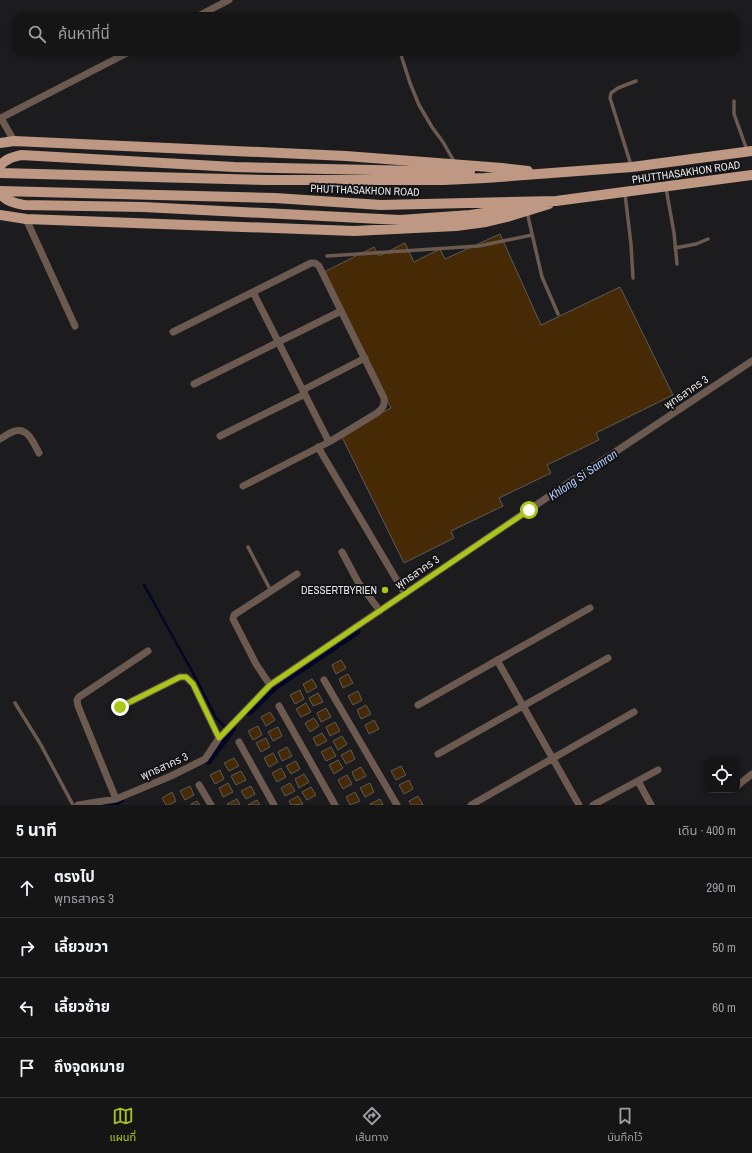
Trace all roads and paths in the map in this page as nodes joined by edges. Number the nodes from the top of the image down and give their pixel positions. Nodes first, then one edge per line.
1 (224, 1) edge
2 (205, 12) edge
3 (121, 56) edge
4 (401, 56) edge
5 (636, 81) dead end
6 (734, 102) dead end
7 (1, 118) edge
8 (14, 141) junction
9 (0, 143) edge
10 (750, 152) edge
11 (455, 164) junction
12 (0, 166) edge
13 (632, 167) junction
14 (0, 173) edge
15 (556, 173) junction
16 (752, 175) edge
17 (665, 187) junction
18 (0, 192) edge
19 (625, 192) junction
20 (556, 201) junction
21 (527, 212) junction
22 (0, 215) edge
23 (26, 219) junction
24 (532, 235) junction
25 (708, 239) dead end
26 (675, 248) junction
27 (327, 256) dead end
28 (677, 264) dead end
29 (633, 278) dead end
30 (253, 292) junction
31 (341, 310) junction
32 (558, 314) dead end
33 (74, 326) dead end
34 (173, 332) dead end
35 (279, 342) junction
36 (364, 358) junction
37 (752, 361) edge
38 (194, 384) dead end
39 (304, 392) junction
40 (220, 436) dead end
41 (0, 439) edge
42 (329, 442) junction
43 (318, 447) junction
44 (40, 453) dead end
45 (243, 486) dead end
46 (248, 547) dead end
47 (342, 552) dead end
48 (297, 574) dead end
49 (271, 591) junction
50 (405, 594) junction
51 (590, 608) dead end
52 (380, 611) junction
53 (148, 651) dead end
54 (608, 658) dead end
55 (497, 660) junction
56 (324, 680) dead end
57 (270, 685) junction
58 (15, 702) dead end
59 (418, 705) dead end
60 (278, 706) dead end
61 (523, 706) junction
62 (120, 707) dead end
63 (634, 712) dead end
64 (219, 738) junction
65 (239, 742) dead end
66 (438, 754) dead end
67 (552, 758) junction
68 (658, 770) dead end
69 (752, 774) edge
70 (638, 781) junction
71 (740, 784) edge
72 (199, 785) dead end
73 (116, 799) junction
74 (73, 805) edge
75 (78, 805) edge
76 (211, 805) edge
77 (274, 805) edge
78 (335, 805) edge
79 (397, 805) edge
80 (471, 805) edge
81 (579, 805) edge
82 (594, 805) edge
83 (651, 805) edge

1 - 2 street
3 - 7 street
4 - 11 lane
5 - 13 lane
6 - 10 lane
7 - 8 street
8 - 9 main road
8 - 11 main road
10 - 13 main road, PHUTTHASAKHON ROAD
11 - 15 main road
12 - 15 main road
13 - 15 main road, PHUTTHASAKHON ROAD
14 - 15 main road, PHUTTHASAKHON ROAD
16 - 17 main road, PHUTTHASAKHON ROAD
17 - 19 main road, PHUTTHASAKHON ROAD
17 - 26 lane
18 - 20 main road, PHUTTHASAKHON ROAD
18 - 20 main road
19 - 20 main road, PHUTTHASAKHON ROAD
19 - 29 lane
20 - 21 main road
21 - 23 main road
21 - 24 lane
22 - 23 main road
23 - 33 street
24 - 27 lane
24 - 32 lane
25 - 26 lane
26 - 28 lane
30 - 31 street
30 - 34 street
30 - 35 street
31 - 35 street
31 - 36 street
35 - 38 street
35 - 39 street
36 - 39 street
36 - 42 street
37 - 50 street, พุทธสาคร 3
39 - 40 street
39 - 42 street
41 - 44 street
42 - 43 street
43 - 45 street
43 - 50 street
46 - 49 lane
47 - 52 street
48 - 49 street
49 - 57 street
50 - 52 street, พุทธสาคร 3
51 - 55 street
52 - 57 street, พุทธสาคร 3
53 - 73 street
54 - 61 street
55 - 59 street
55 - 61 street
56 - 79 street
57 - 64 street, พุทธสาคร 3
58 - 74 lane
60 - 78 street
61 - 66 street
61 - 67 street
62 - 64 street
63 - 67 street
64 - 73 street, พุทธสาคร 3
65 - 77 street
67 - 80 street
67 - 81 street
68 - 70 street
69 - 71 street
70 - 82 street
70 - 83 street
72 - 76 street
73 - 75 street, พุทธสาคร 3

